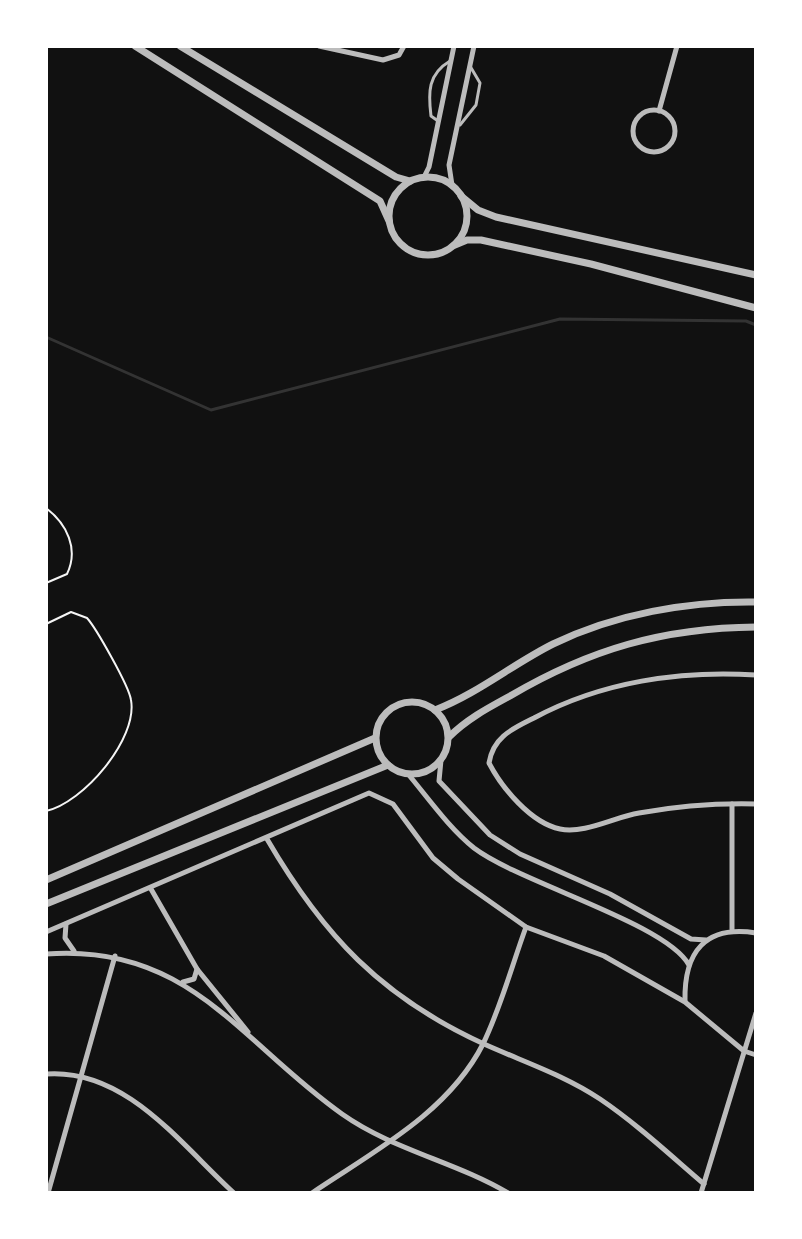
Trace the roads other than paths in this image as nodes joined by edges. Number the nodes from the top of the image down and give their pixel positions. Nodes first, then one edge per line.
1 (135, 46) edge
2 (180, 46) edge
3 (319, 46) edge
4 (404, 46) edge
5 (454, 46) edge
6 (474, 46) edge
7 (674, 48) edge
8 (450, 61) junction
9 (469, 66) junction
10 (659, 111) junction
11 (439, 122) junction
12 (457, 127) junction
13 (424, 177) junction
14 (410, 181) junction
15 (452, 185) junction
16 (461, 196) junction
17 (389, 221) junction
18 (455, 245) junction
19 (756, 275) edge
20 (756, 308) edge
21 (756, 602) edge
22 (756, 627) edge
23 (756, 675) edge
24 (435, 710) junction
25 (449, 737) junction
26 (375, 738) junction
27 (441, 760) junction
28 (388, 765) junction
29 (408, 774) junction
30 (732, 804) junction
31 (756, 804) edge
32 (267, 839) junction
33 (46, 880) edge
34 (151, 888) junction
35 (46, 904) edge
36 (67, 923) junction
37 (526, 927) junction
38 (732, 929) junction
39 (46, 932) edge
40 (756, 933) edge
41 (706, 940) junction
42 (75, 952) junction
43 (46, 954) edge
44 (115, 956) junction
45 (689, 965) junction
46 (197, 969) junction
47 (182, 982) junction
48 (685, 1002) junction
49 (756, 1013) edge
50 (248, 1033) junction
51 (483, 1043) junction
52 (744, 1051) junction
53 (756, 1055) edge
54 (46, 1074) edge
55 (79, 1079) junction
56 (389, 1141) junction
57 (704, 1184) junction
58 (48, 1193) edge
59 (234, 1193) edge
60 (312, 1193) edge
61 (508, 1193) edge
62 (701, 1193) edge

1 - 17 street
2 - 14 street
3 - 4 street
5 - 8 street
6 - 9 street
7 - 10 street
8 - 11 street
8 - 11 lane
9 - 12 street
9 - 12 lane
10 - 10 street
11 - 13 street
12 - 15 street
13 - 14 street
13 - 15 street
14 - 17 street
15 - 16 street
16 - 18 street
16 - 19 street
17 - 18 street
18 - 20 street
21 - 24 street
22 - 25 street
23 - 30 street
24 - 25 street
24 - 26 street
25 - 27 street
26 - 28 street
26 - 33 street
27 - 29 street
27 - 41 street
28 - 29 street
28 - 35 street
29 - 45 street
30 - 31 street
30 - 38 street
32 - 34 street
32 - 37 street
32 - 51 street
34 - 36 street
34 - 46 street
36 - 39 street
36 - 42 street
37 - 48 street
37 - 51 street
38 - 40 street
38 - 41 street
41 - 45 street
42 - 43 street
42 - 44 street
44 - 47 street
44 - 55 street
45 - 48 street
46 - 47 street
46 - 50 street
47 - 50 street
48 - 52 street
49 - 52 street
50 - 56 street
51 - 56 street
51 - 57 street
52 - 53 street
52 - 57 street
54 - 55 street
55 - 58 street
55 - 59 street
56 - 60 street
56 - 61 street
57 - 62 street

